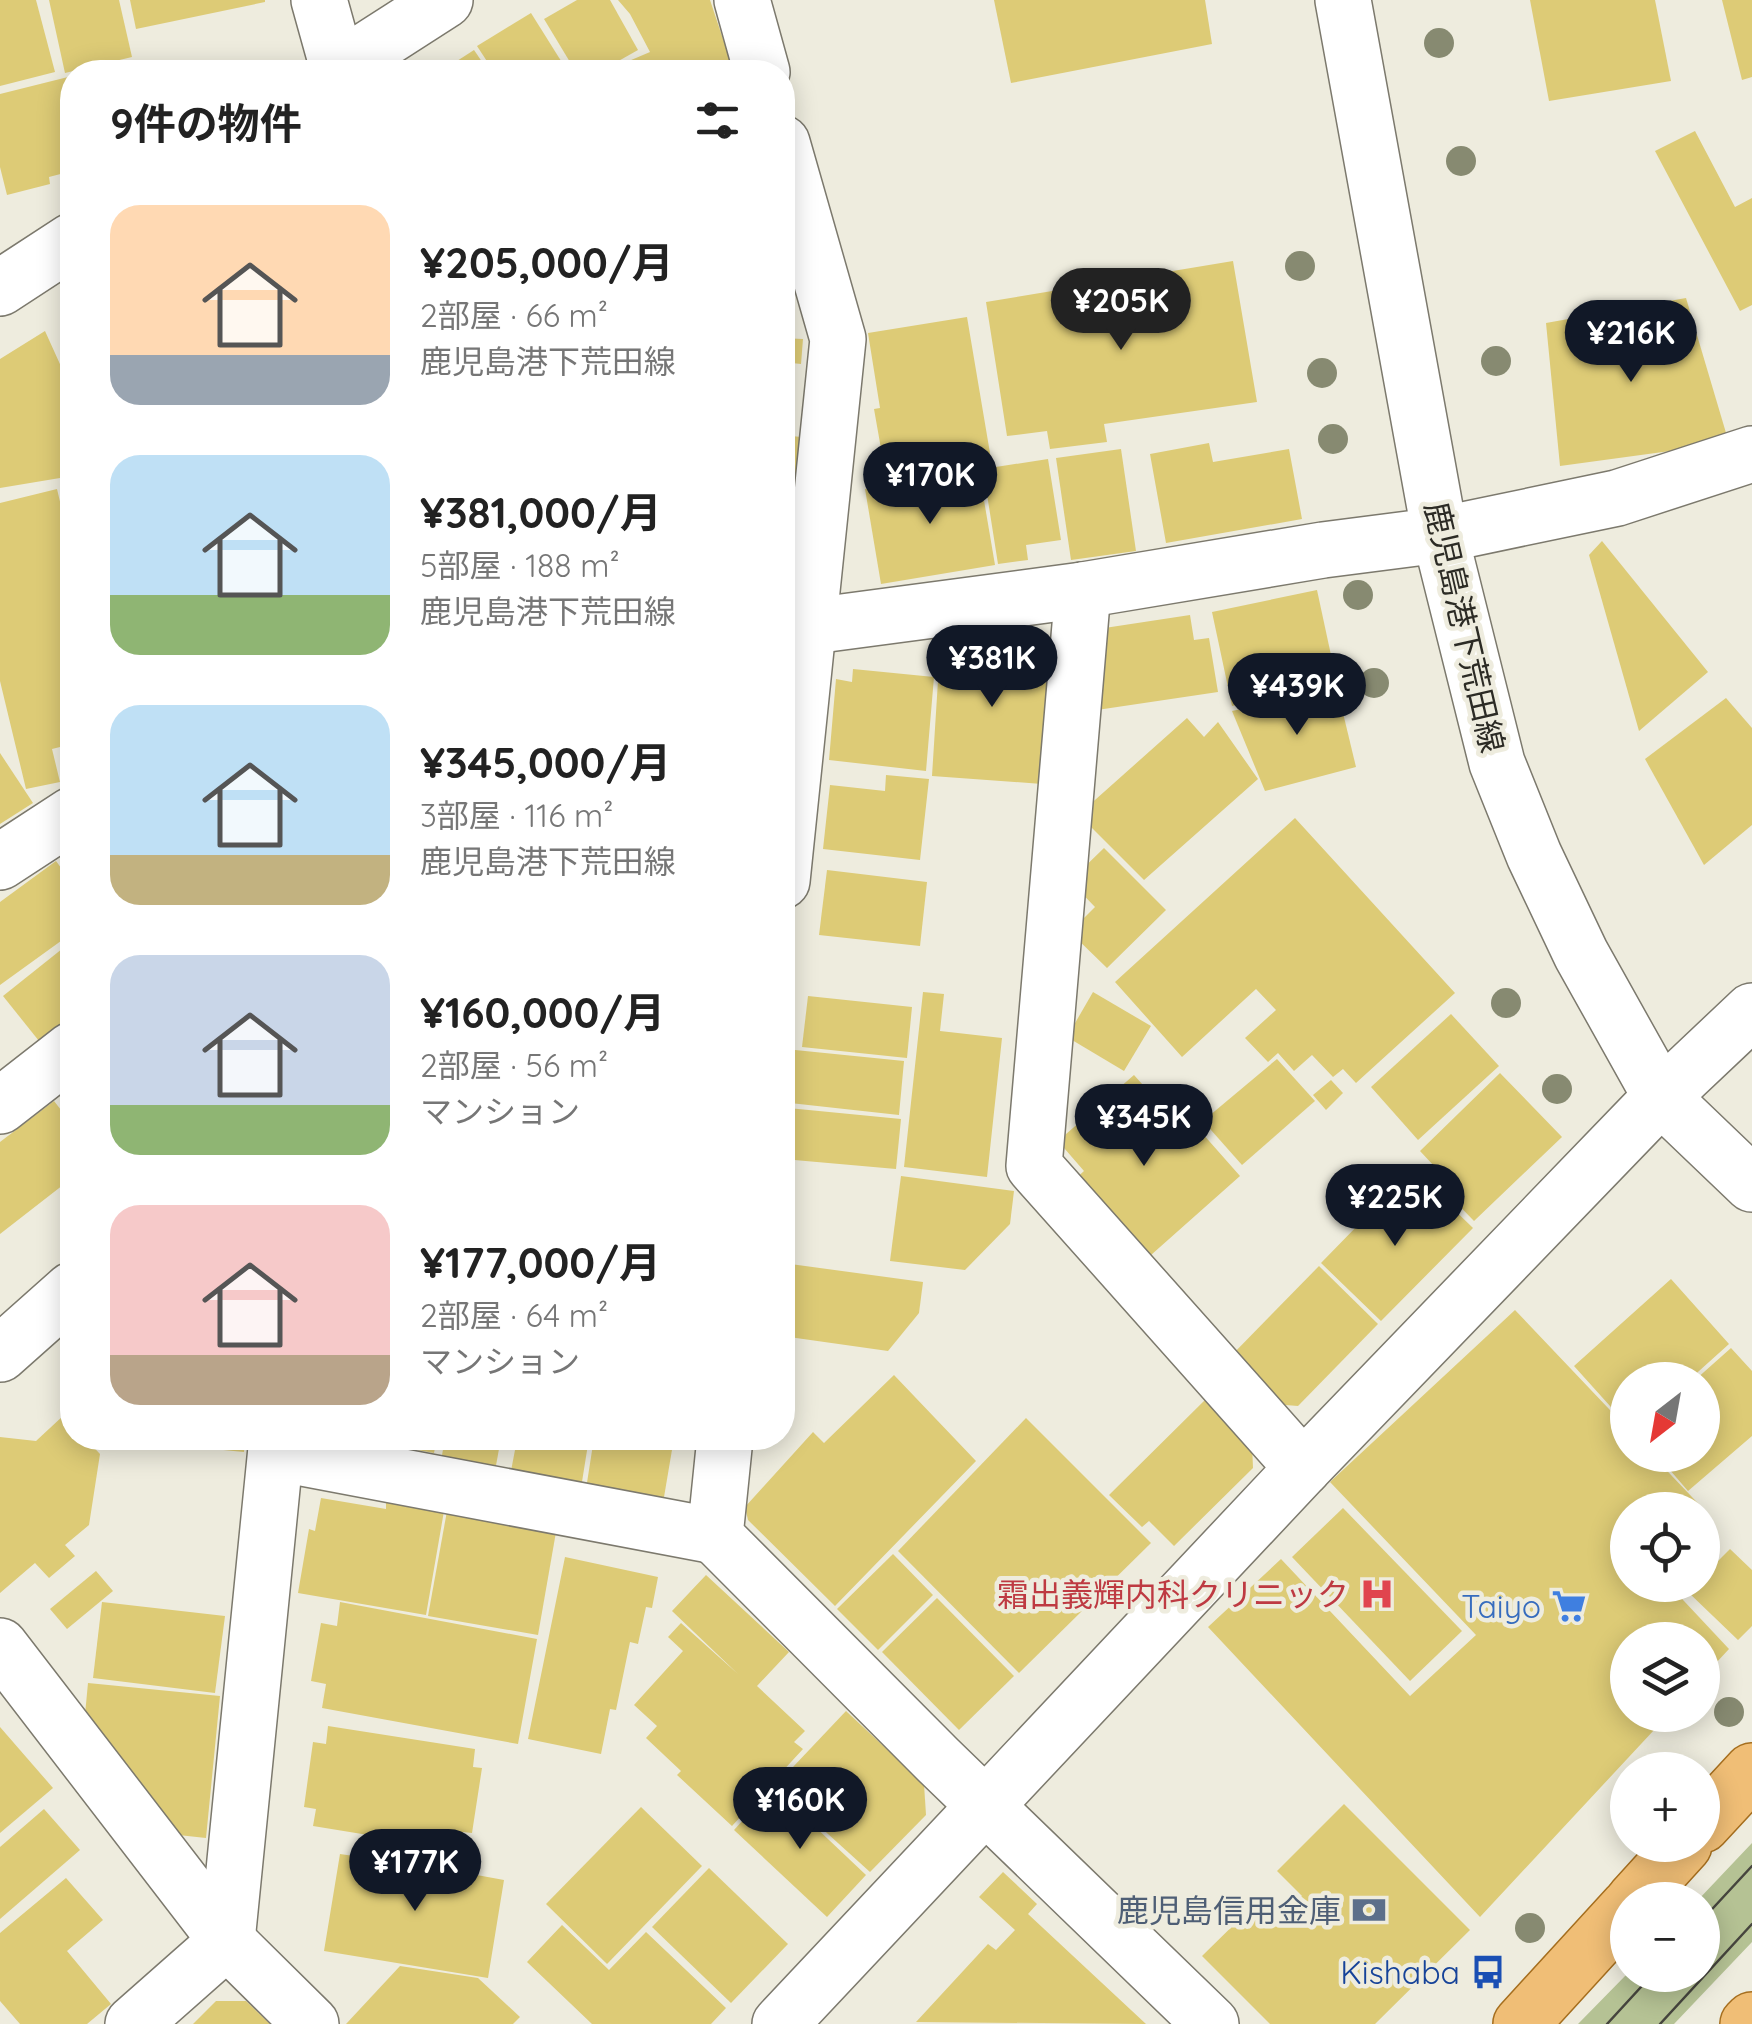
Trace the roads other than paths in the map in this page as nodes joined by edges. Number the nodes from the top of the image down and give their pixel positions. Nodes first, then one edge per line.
1 (319, 0) edge
2 (445, 0) edge
3 (742, 0) edge
4 (1343, 0) edge
5 (333, 60) edge
6 (353, 60) edge
7 (759, 60) edge
8 (795, 189) edge
9 (60, 249) edge
10 (0, 288) edge
11 (1752, 454) edge
12 (1440, 535) junction
13 (1083, 590) junction
14 (796, 628) edge
15 (60, 823) edge
16 (0, 862) edge
17 (1752, 1010) edge
18 (60, 1059) edge
19 (1661, 1097) junction
20 (0, 1106) edge
21 (1752, 1184) edge
22 (60, 1301) edge
23 (0, 1354) edge
24 (276, 1450) edge
25 (300, 1450) edge
26 (725, 1450) edge
27 (1303, 1468) junction
28 (716, 1536) junction
29 (4, 1660) edge
30 (1752, 1771) edge
31 (986, 1805) junction
32 (1720, 1806) edge
33 (1669, 1862) edge
34 (1650, 1882) edge
35 (1610, 1927) edge
36 (227, 1941) junction
37 (133, 2024) edge
38 (310, 2024) edge
39 (780, 2024) edge
40 (1210, 2024) edge
41 (1521, 2024) edge

1 - 5 street
2 - 6 street
3 - 7 street
4 - 12 street, 鹿児島港下荒田線
8 - 14 street
9 - 10 street
11 - 12 street
12 - 13 street
12 - 19 street, 鹿児島港下荒田線
13 - 14 street
13 - 27 street
15 - 16 street
17 - 19 street
18 - 20 street
19 - 21 street, 鹿児島港下荒田線
19 - 27 street
22 - 23 street
24 - 36 street
25 - 28 street
26 - 28 street
27 - 31 street
28 - 31 street
29 - 36 street
30 - 32 main road
31 - 39 street
31 - 40 street
33 - 34 main road
35 - 41 main road
36 - 37 street
36 - 38 street

